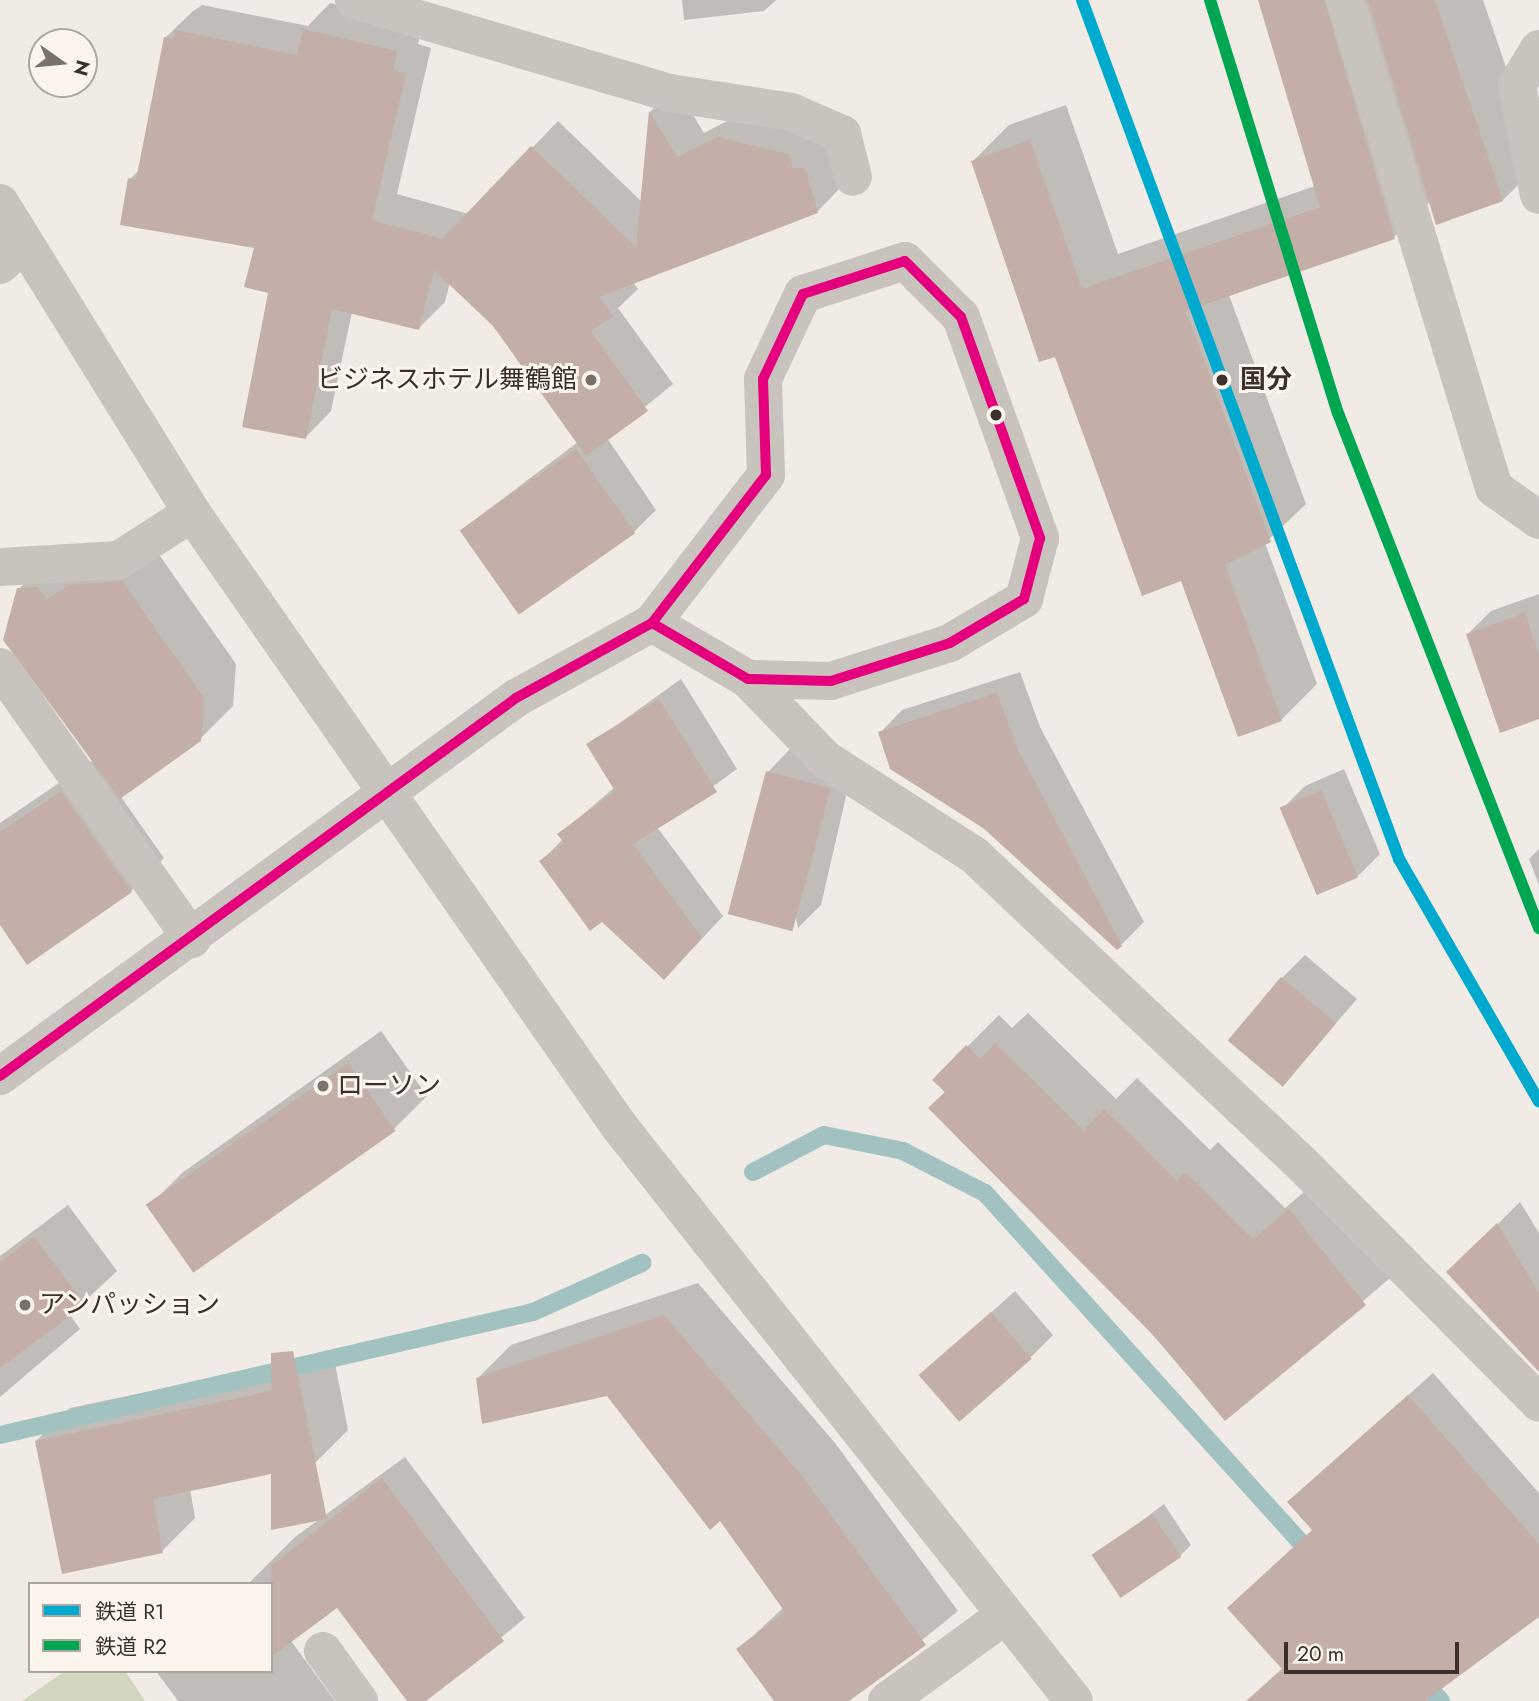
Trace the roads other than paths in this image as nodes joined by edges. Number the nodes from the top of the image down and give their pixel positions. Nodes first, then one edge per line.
1 (354, 0) edge
2 (1345, 0) edge
3 (1539, 49) edge
4 (853, 177) dead end
5 (1539, 195) edge
6 (0, 202) edge
7 (13, 254) edge
8 (192, 513) junction
9 (1539, 520) edge
10 (0, 567) edge
11 (652, 623) junction
12 (0, 667) edge
13 (748, 679) junction
14 (385, 798) junction
15 (192, 939) junction
16 (0, 1076) edge
17 (1539, 1403) edge
18 (1004, 1616) junction
19 (323, 1651) dead end
20 (359, 1701) edge
21 (887, 1701) edge
22 (1074, 1701) edge

1 - 4 street
2 - 9 street
3 - 5 street
6 - 7 street
7 - 8 street
8 - 10 street
8 - 14 street
11 - 13 street
11 - 13 street
11 - 14 street
12 - 15 street
13 - 17 street
14 - 15 street
14 - 18 street
15 - 16 street
18 - 21 street
18 - 22 street
19 - 20 street

